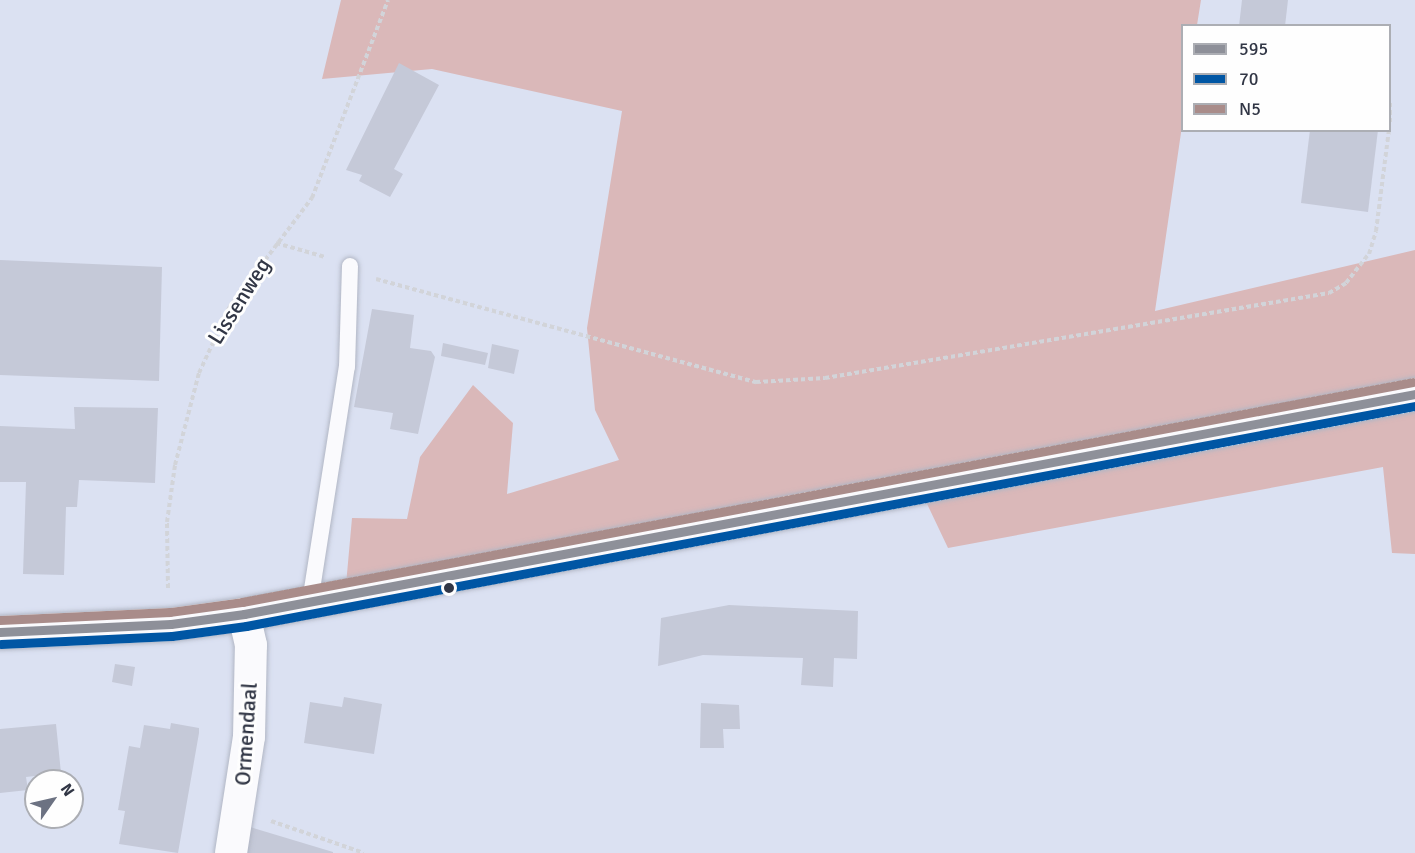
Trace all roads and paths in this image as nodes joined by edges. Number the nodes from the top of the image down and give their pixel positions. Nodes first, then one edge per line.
1 (388, 0) edge
2 (1389, 132) edge
3 (276, 243) junction
4 (350, 266) junction
5 (1415, 394) edge
6 (310, 602) junction
7 (244, 614) junction
8 (171, 624) junction
9 (0, 632) edge
10 (240, 810) junction
11 (231, 853) edge
12 (364, 853) edge

1 - 3 path, Lissenweg
2 - 4 path
3 - 4 path
3 - 8 path, Lissenweg
4 - 6 lane
5 - 6 main road
6 - 7 main road
7 - 8 main road
7 - 10 street, Ormendaal
8 - 9 main road
10 - 11 street, Ormendaal
10 - 12 path

